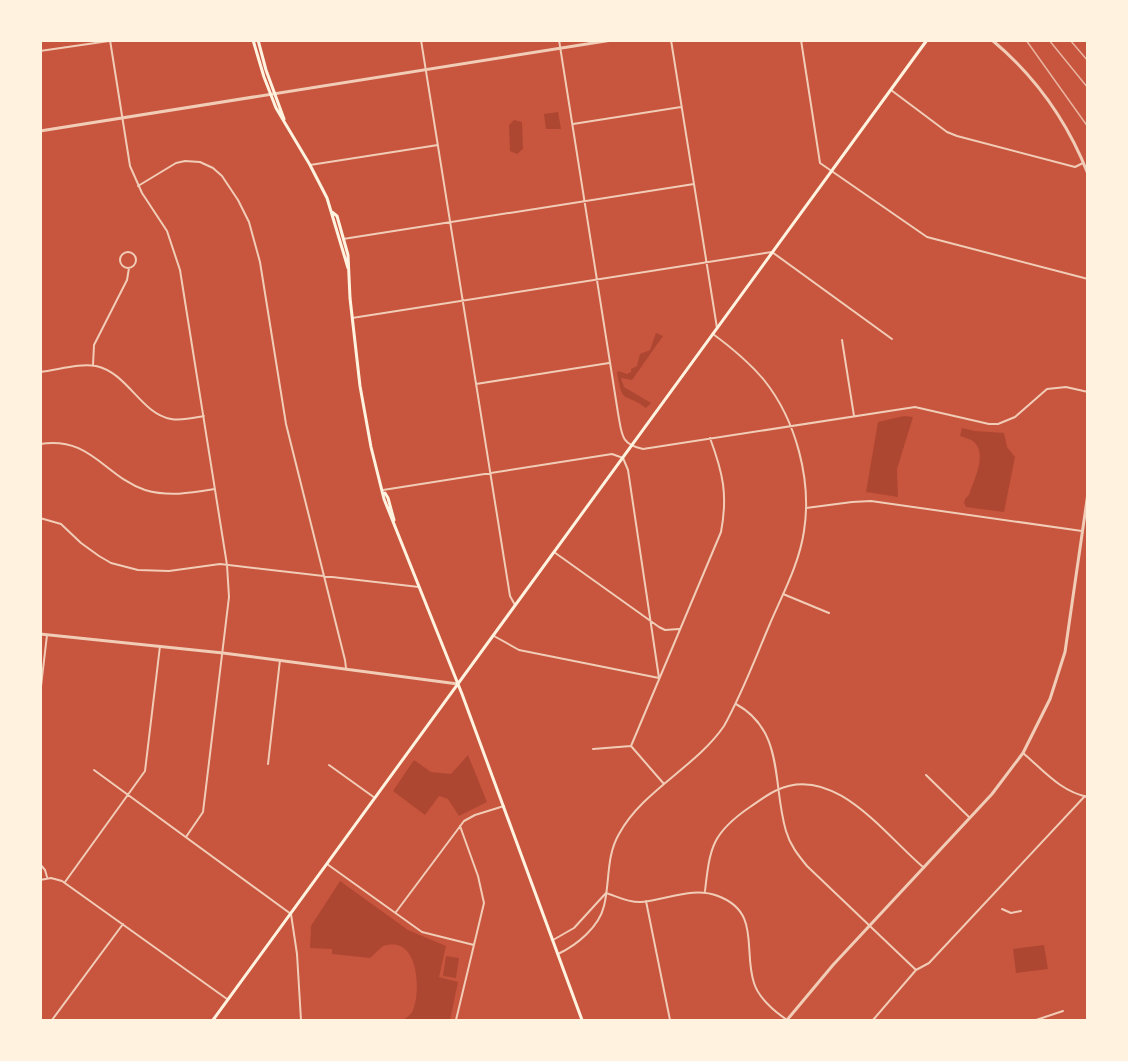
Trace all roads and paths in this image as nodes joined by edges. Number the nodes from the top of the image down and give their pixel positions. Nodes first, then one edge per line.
1 (110, 40) edge
2 (253, 40) edge
3 (258, 40) edge
4 (422, 40) edge
5 (560, 40) edge
6 (612, 40) edge
7 (670, 40) edge
8 (801, 40) edge
9 (927, 40) edge
10 (992, 40) edge
11 (561, 49) junction
12 (40, 51) edge
13 (426, 69) junction
14 (891, 90) junction
15 (272, 94) junction
16 (681, 107) junction
17 (122, 118) junction
18 (573, 124) junction
19 (40, 131) edge
20 (438, 145) junction
21 (1083, 163) junction
22 (310, 165) junction
23 (831, 171) junction
24 (1088, 174) edge
25 (694, 184) junction
26 (138, 186) junction
27 (585, 201) junction
28 (450, 222) junction
29 (342, 239) junction
30 (772, 252) junction
31 (706, 262) junction
32 (129, 268) junction
33 (597, 279) junction
34 (1088, 279) edge
35 (463, 300) junction
36 (352, 318) junction
37 (717, 328) junction
38 (713, 334) junction
39 (892, 339) dead end
40 (842, 340) dead end
41 (610, 363) junction
42 (93, 366) junction
43 (40, 372) edge
44 (476, 384) junction
45 (1088, 392) edge
46 (204, 416) junction
47 (854, 416) junction
48 (790, 426) junction
49 (710, 438) junction
50 (40, 444) edge
51 (631, 446) junction
52 (622, 458) junction
53 (490, 473) junction
54 (215, 489) junction
55 (383, 490) junction
56 (1088, 493) edge
57 (806, 508) junction
58 (40, 518) edge
59 (1082, 531) junction
60 (554, 552) junction
61 (227, 565) junction
62 (325, 576) junction
63 (419, 587) junction
64 (783, 594) junction
65 (515, 605) junction
66 (829, 613) dead end
67 (650, 620) junction
68 (681, 629) junction
69 (40, 634) edge
70 (47, 635) junction
71 (494, 636) junction
72 (160, 646) junction
73 (223, 653) junction
74 (280, 660) junction
75 (345, 669) junction
76 (659, 678) junction
77 (458, 684) junction
78 (40, 695) edge
79 (736, 704) junction
80 (631, 746) junction
81 (593, 748) dead end
82 (1023, 753) junction
83 (268, 764) dead end
84 (329, 765) dead end
85 (94, 770) dead end
86 (926, 775) dead end
87 (664, 784) junction
88 (779, 789) junction
89 (129, 795) junction
90 (1086, 796) edge
91 (375, 798) junction
92 (504, 806) junction
93 (970, 818) junction
94 (460, 826) junction
95 (186, 837) junction
96 (40, 864) edge
97 (327, 864) junction
98 (923, 867) junction
99 (47, 879) junction
100 (40, 880) edge
101 (65, 882) junction
102 (705, 891) junction
103 (606, 893) junction
104 (646, 901) junction
105 (1002, 909) dead end
106 (1021, 911) dead end
107 (395, 913) junction
108 (291, 914) junction
109 (123, 924) junction
110 (869, 924) junction
111 (553, 940) junction
112 (474, 945) junction
113 (558, 954) junction
114 (916, 970) junction
115 (227, 1000) junction
116 (1063, 1011) dead end
117 (1044, 1019) edge
118 (52, 1020) edge
119 (213, 1020) edge
120 (301, 1020) edge
121 (456, 1020) edge
122 (582, 1020) edge
123 (670, 1020) edge
124 (787, 1020) edge
125 (873, 1020) edge
126 (1036, 1020) edge

1 - 12 street
1 - 17 street
2 - 15 main road
3 - 15 main road
4 - 13 street
5 - 11 street
6 - 11 street
7 - 16 street
8 - 23 street
9 - 14 main road
10 - 21 street
11 - 13 street
11 - 18 street
13 - 15 street
13 - 20 street
14 - 21 street
14 - 23 main road
15 - 17 street
15 - 22 main road
16 - 18 street
16 - 25 street
17 - 19 street
17 - 26 street
18 - 27 street
20 - 22 street
20 - 28 street
21 - 24 street
22 - 29 main road
23 - 30 main road
23 - 34 street
25 - 27 street
25 - 31 street
26 - 46 street
26 - 62 street
27 - 28 street
27 - 33 street
28 - 29 street
28 - 35 street
29 - 36 main road
30 - 31 street
30 - 37 main road
30 - 39 street
31 - 33 street
31 - 37 street
32 - 32 street
32 - 42 street
33 - 35 street
33 - 41 street
35 - 36 street
35 - 44 street
36 - 55 main road
37 - 38 main road
38 - 48 street
38 - 51 main road
40 - 47 street
41 - 44 street
41 - 51 street
42 - 43 street
42 - 46 street
44 - 53 street
45 - 47 street
46 - 54 street
47 - 48 street
48 - 49 street
48 - 57 street
49 - 51 street
49 - 68 street
50 - 54 street
51 - 52 main road
52 - 53 street
52 - 60 main road
52 - 67 street
53 - 55 street
53 - 65 street
54 - 61 street
55 - 63 main road
56 - 59 street
57 - 59 street
57 - 64 street
58 - 61 street
59 - 82 street
60 - 65 main road
60 - 67 street
61 - 62 street
61 - 73 street
62 - 63 street
62 - 75 street
63 - 77 main road
64 - 66 street
64 - 79 street
65 - 71 main road
67 - 68 street
67 - 76 street
68 - 76 street
69 - 70 street
70 - 72 street
70 - 78 street
71 - 76 street
71 - 77 main road
72 - 73 street
72 - 89 street
73 - 74 street
73 - 95 street
74 - 75 street
74 - 83 street
75 - 77 street
76 - 80 street
77 - 91 main road
77 - 92 main road
79 - 87 street
79 - 88 street
80 - 81 street
80 - 87 street
82 - 90 street
82 - 93 street
84 - 91 street
85 - 89 street
86 - 93 street
87 - 103 street
88 - 98 street
88 - 102 street
88 - 110 street
89 - 95 street
89 - 101 street
90 - 114 street
91 - 97 main road
92 - 94 street
92 - 111 main road
93 - 98 street
94 - 107 street
94 - 112 street
95 - 108 street
96 - 99 street
97 - 107 street
97 - 108 main road
98 - 110 street
99 - 100 street
99 - 101 street
101 - 109 street
102 - 104 street
102 - 124 street
103 - 104 street
103 - 111 street
103 - 113 street
104 - 123 street
105 - 106 street
107 - 112 street
108 - 115 main road
108 - 120 street
109 - 115 street
109 - 118 street
110 - 114 street
110 - 124 street
111 - 113 main road
112 - 121 street
113 - 122 main road
114 - 125 street
115 - 119 main road
116 - 117 street
117 - 126 street

